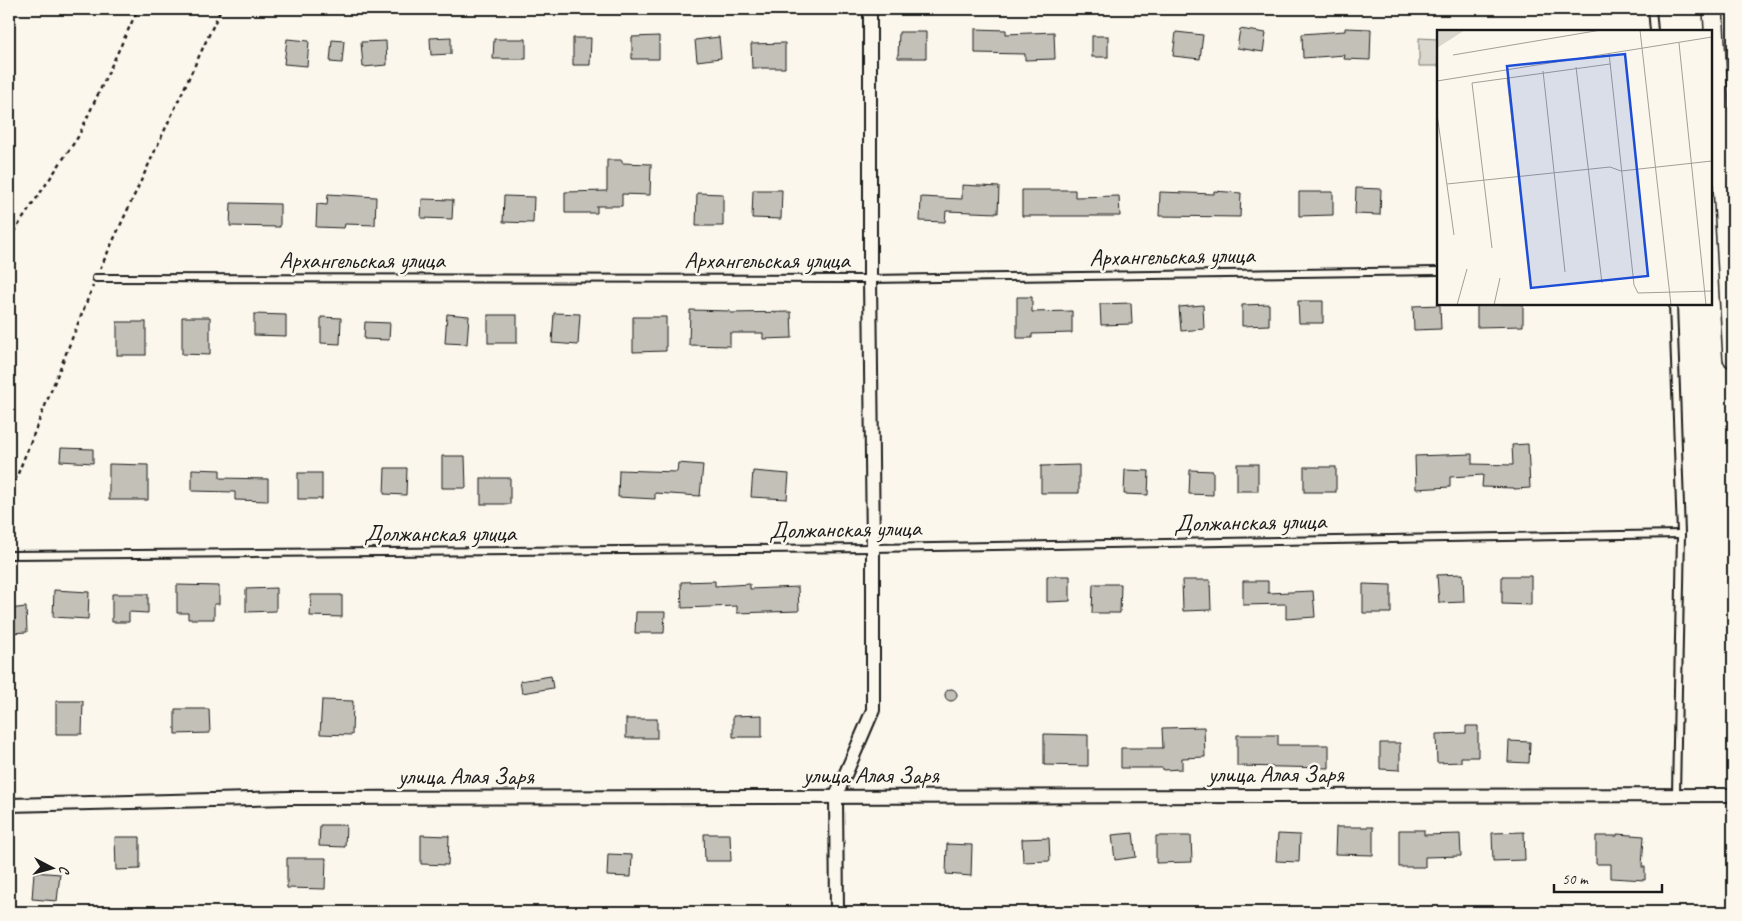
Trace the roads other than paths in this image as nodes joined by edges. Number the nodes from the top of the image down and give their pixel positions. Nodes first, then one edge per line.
1 (870, 9) edge
2 (1652, 9) edge
3 (1713, 9) edge
4 (1654, 30) edge
5 (1437, 272) edge
6 (96, 278) road end
7 (870, 279) junction
8 (1673, 305) edge
9 (1733, 358) edge
10 (1681, 534) junction
11 (874, 548) junction
12 (9, 555) edge
13 (1676, 794) junction
14 (1733, 794) edge
15 (836, 796) junction
16 (9, 805) edge
17 (837, 912) edge

1 - 7 street
2 - 4 lane
3 - 9 main road
5 - 7 lane, Архангельская улица
6 - 7 lane, Архангельская улица
7 - 11 street
8 - 10 lane
10 - 11 lane, Должанская улица
10 - 13 lane
11 - 12 lane, Должанская улица
11 - 15 street
13 - 14 street, улица Алая Заря
13 - 15 street, улица Алая Заря
15 - 16 street, улица Алая Заря
15 - 17 street

